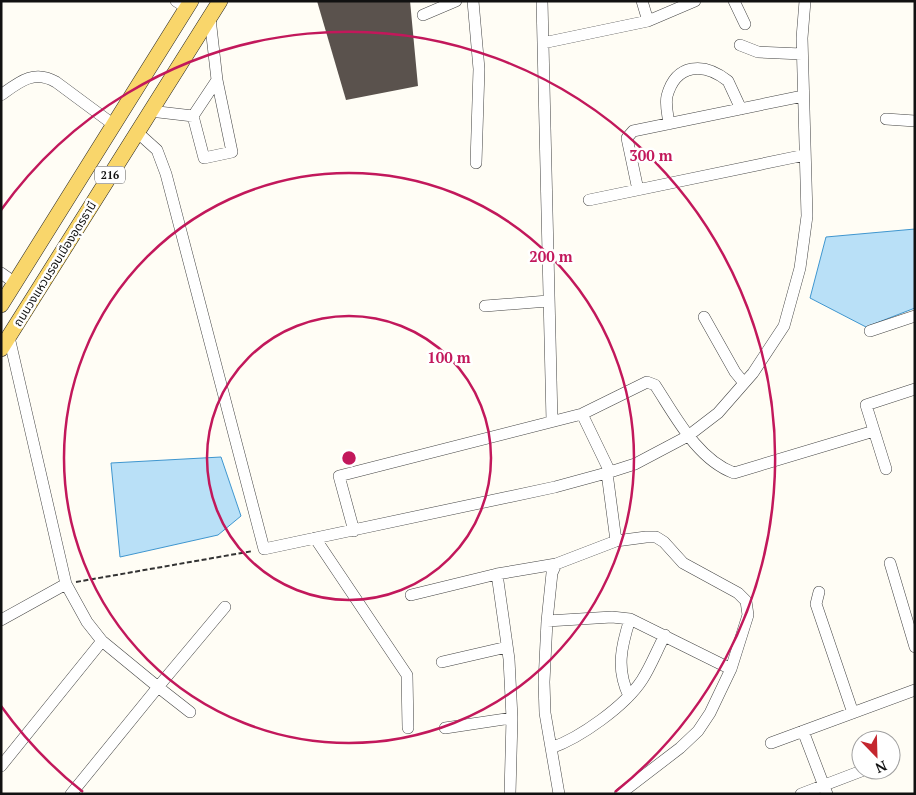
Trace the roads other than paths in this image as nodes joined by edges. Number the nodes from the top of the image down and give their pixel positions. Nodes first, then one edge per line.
1 (220, 1) edge
2 (456, 1) edge
3 (473, 1) edge
4 (542, 1) edge
5 (642, 1) edge
6 (695, 1) edge
7 (734, 1) edge
8 (805, 1) edge
9 (184, 4) edge
10 (423, 15) dead end
11 (210, 18) junction
12 (648, 21) junction
13 (745, 24) dead end
14 (543, 43) junction
15 (740, 45) dead end
16 (802, 54) junction
17 (218, 80) junction
18 (1, 95) edge
19 (803, 96) junction
20 (741, 109) junction
21 (150, 111) junction
22 (193, 116) junction
23 (886, 119) dead end
24 (915, 121) edge
25 (669, 124) junction
26 (114, 125) junction
27 (137, 132) junction
28 (804, 155) junction
29 (476, 163) dead end
30 (638, 190) junction
31 (589, 200) dead end
32 (1, 274) edge
33 (14, 283) junction
34 (548, 301) junction
35 (1, 305) edge
36 (485, 306) dead end
37 (915, 316) edge
38 (704, 317) dead end
39 (870, 331) dead end
40 (5, 343) edge
41 (744, 383) junction
42 (915, 389) edge
43 (582, 414) junction
44 (552, 421) junction
45 (874, 431) junction
46 (688, 436) junction
47 (886, 469) dead end
48 (609, 472) junction
49 (354, 531) junction
50 (616, 541) junction
51 (318, 542) junction
52 (890, 563) dead end
53 (556, 564) junction
54 (498, 574) junction
55 (66, 584) junction
56 (819, 592) dead end
57 (411, 595) dead end
58 (225, 607) dead end
59 (630, 619) junction
60 (1, 620) edge
61 (547, 621) junction
62 (665, 635) junction
63 (102, 641) junction
64 (507, 647) junction
65 (915, 647) edge
66 (442, 662) dead end
67 (731, 669) junction
68 (158, 687) junction
69 (915, 690) edge
70 (629, 696) junction
71 (190, 712) dead end
72 (852, 713) junction
73 (512, 718) junction
74 (408, 728) dead end
75 (445, 728) dead end
76 (803, 731) junction
77 (771, 743) dead end
78 (551, 748) junction
79 (1, 766) edge
80 (851, 777) edge
81 (825, 790) edge
82 (71, 794) edge
83 (510, 794) edge
84 (559, 794) edge
85 (620, 794) edge
86 (801, 794) edge

1 - 11 main road, ถนนวงแหวนรอบเมืองอุดรธานี / 216
2 - 10 street
3 - 29 street
4 - 14 street
5 - 12 street
6 - 12 street
7 - 13 street
8 - 16 street
9 - 26 main road, ถนนวงแหวนรอบเมืองอุดรธานี / 216
11 - 17 street
11 - 21 main road, ถนนวงแหวนรอบเมืองอุดรธานี / 216
12 - 14 street
14 - 34 street
15 - 16 street
16 - 19 street
17 - 22 street
17 - 22 street
18 - 26 street
19 - 20 street
19 - 28 street
20 - 25 street
20 - 25 street
21 - 22 street
21 - 27 main road, ถนนวงแหวนรอบเมืองอุดรธานี / 216
23 - 24 street
25 - 30 street
26 - 33 main road, ถนนวงแหวนรอบเมืองอุดรธานี / 216
27 - 40 main road, ถนนวงแหวนรอบเมืองอุดรธานี / 216
27 - 51 street
28 - 30 street
28 - 41 street
30 - 31 street
32 - 33 street
33 - 35 main road, ถนนวงแหวนรอบเมืองอุดรธานี / 216
34 - 36 street
34 - 44 street
37 - 39 street
38 - 41 street
40 - 55 street
41 - 46 street
42 - 45 street
43 - 44 street
43 - 46 street
43 - 48 street
44 - 49 street
45 - 46 street
45 - 47 street
46 - 48 street
48 - 49 street
48 - 50 street
49 - 51 street
50 - 53 street
50 - 67 street
51 - 74 street
52 - 65 street
53 - 54 street
53 - 61 street
54 - 57 street
54 - 64 street
55 - 60 street
55 - 63 street
56 - 72 street
58 - 68 street
59 - 61 street
59 - 62 street
59 - 70 street
61 - 78 street
62 - 67 street
62 - 70 street
63 - 68 street
63 - 79 street
64 - 66 street
64 - 73 street
67 - 85 street
68 - 71 street
68 - 82 street
69 - 72 street
70 - 78 street
72 - 76 street
73 - 75 street
73 - 83 street
76 - 77 street
76 - 81 street
78 - 84 street
80 - 81 street
81 - 86 street

